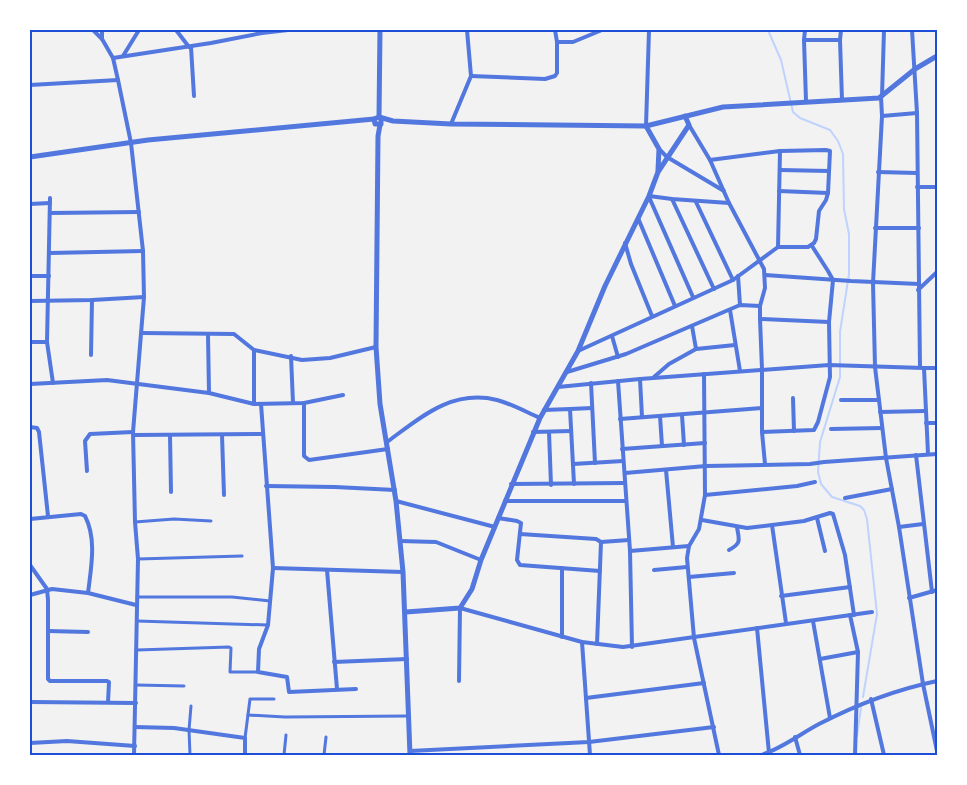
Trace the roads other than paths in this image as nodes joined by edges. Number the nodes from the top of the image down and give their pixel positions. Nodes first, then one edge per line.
1 (92, 30) edge
2 (102, 30) edge
3 (139, 30) edge
4 (176, 30) edge
5 (288, 30) edge
6 (380, 30) edge
7 (467, 30) edge
8 (555, 30) edge
9 (602, 30) edge
10 (649, 30) edge
11 (805, 30) edge
12 (841, 30) edge
13 (884, 30) edge
14 (912, 30) edge
15 (102, 39) junction
16 (804, 40) junction
17 (840, 40) junction
18 (557, 42) junction
19 (190, 47) junction
20 (123, 56) junction
21 (937, 56) edge
22 (113, 58) junction
23 (915, 69) junction
24 (471, 76) junction
25 (118, 80) junction
26 (30, 85) edge
27 (194, 96) dead end
28 (882, 97) junction
29 (842, 100) junction
30 (806, 101) junction
31 (917, 113) junction
32 (685, 116) junction
33 (882, 116) junction
34 (378, 122) junction
35 (450, 124) junction
36 (689, 124) junction
37 (646, 126) junction
38 (131, 143) junction
39 (659, 149) junction
40 (780, 151) junction
41 (30, 157) edge
42 (667, 157) junction
43 (710, 160) junction
44 (780, 170) junction
45 (829, 171) junction
46 (658, 172) junction
47 (878, 172) junction
48 (917, 173) junction
49 (937, 186) edge
50 (917, 187) junction
51 (779, 190) junction
52 (724, 191) junction
53 (828, 193) junction
54 (648, 196) junction
55 (50, 198) dead end
56 (672, 199) junction
57 (696, 202) junction
58 (30, 204) edge
59 (50, 204) junction
60 (729, 204) junction
61 (139, 212) junction
62 (50, 214) junction
63 (638, 217) junction
64 (875, 228) junction
65 (919, 228) junction
66 (625, 243) junction
67 (778, 246) junction
68 (812, 246) junction
69 (143, 251) junction
70 (50, 253) junction
71 (760, 260) junction
72 (937, 272) edge
73 (765, 275) junction
74 (30, 276) edge
75 (49, 276) junction
76 (738, 276) junction
77 (733, 280) junction
78 (832, 280) junction
79 (874, 283) junction
80 (918, 284) junction
81 (714, 289) junction
82 (918, 290) junction
83 (144, 297) junction
84 (694, 298) junction
85 (92, 300) junction
86 (30, 301) edge
87 (48, 301) junction
88 (740, 305) junction
89 (675, 306) junction
90 (760, 306) junction
91 (730, 310) junction
92 (652, 316) junction
93 (760, 319) junction
94 (829, 322) junction
95 (692, 326) junction
96 (142, 333) junction
97 (208, 334) junction
98 (612, 336) junction
99 (30, 342) edge
100 (47, 342) junction
101 (735, 344) junction
102 (376, 347) junction
103 (254, 350) junction
104 (696, 350) junction
105 (578, 351) junction
106 (91, 355) dead end
107 (291, 356) junction
108 (618, 357) junction
109 (832, 365) junction
110 (874, 367) junction
111 (922, 367) junction
112 (937, 368) edge
113 (762, 369) junction
114 (740, 371) junction
115 (567, 372) junction
116 (704, 374) junction
117 (654, 378) junction
118 (640, 379) junction
119 (618, 381) junction
120 (53, 383) junction
121 (136, 383) junction
122 (591, 383) junction
123 (30, 384) edge
124 (558, 387) junction
125 (209, 393) junction
126 (343, 395) dead end
127 (793, 398) dead end
128 (841, 400) dead end
129 (879, 400) junction
130 (293, 403) junction
131 (304, 403) junction
132 (254, 404) junction
133 (260, 404) junction
134 (592, 408) junction
135 (762, 408) junction
136 (570, 409) junction
137 (544, 410) junction
138 (925, 411) junction
139 (880, 412) junction
140 (704, 413) junction
141 (682, 415) junction
142 (660, 416) junction
143 (642, 417) junction
144 (540, 418) junction
145 (620, 419) junction
146 (926, 423) junction
147 (937, 423) edge
148 (30, 427) edge
149 (882, 428) junction
150 (831, 430) dead end
151 (570, 431) junction
152 (794, 431) junction
153 (533, 432) junction
154 (549, 432) junction
155 (762, 432) junction
156 (134, 433) junction
157 (262, 434) junction
158 (170, 435) junction
159 (222, 435) junction
160 (387, 442) junction
161 (705, 443) junction
162 (684, 445) junction
163 (662, 446) junction
164 (388, 449) junction
165 (622, 449) junction
166 (928, 454) junction
167 (937, 454) edge
168 (916, 455) junction
169 (886, 458) junction
170 (623, 461) junction
171 (595, 463) junction
172 (573, 464) junction
173 (765, 464) junction
174 (706, 466) junction
175 (666, 470) junction
176 (87, 472) dead end
177 (625, 473) junction
178 (814, 482) dead end
179 (625, 483) junction
180 (512, 484) junction
181 (574, 484) junction
182 (552, 485) junction
183 (266, 486) junction
184 (395, 490) junction
185 (892, 490) junction
186 (170, 492) dead end
187 (224, 495) dead end
188 (705, 495) junction
189 (845, 498) dead end
190 (396, 501) junction
191 (505, 501) junction
192 (626, 501) junction
193 (48, 516) junction
194 (498, 518) junction
195 (818, 518) junction
196 (30, 519) edge
197 (702, 520) junction
198 (211, 521) dead end
199 (135, 522) junction
200 (923, 524) junction
201 (772, 525) junction
202 (495, 527) junction
203 (737, 527) junction
204 (899, 527) junction
205 (520, 534) junction
206 (629, 540) junction
207 (400, 541) junction
208 (600, 542) junction
209 (689, 546) junction
210 (673, 547) junction
211 (729, 550) dead end
212 (630, 551) junction
213 (825, 551) dead end
214 (242, 556) dead end
215 (138, 558) junction
216 (481, 560) junction
217 (30, 565) edge
218 (687, 567) junction
219 (273, 568) junction
220 (562, 568) junction
221 (327, 570) junction
222 (654, 570) dead end
223 (600, 571) junction
224 (403, 572) junction
225 (734, 573) dead end
226 (689, 577) junction
227 (850, 587) junction
228 (47, 589) junction
229 (935, 591) edge
230 (88, 593) junction
231 (30, 595) edge
232 (781, 596) junction
233 (136, 597) junction
234 (909, 598) junction
235 (271, 601) junction
236 (136, 605) junction
237 (460, 608) junction
238 (406, 612) junction
239 (872, 612) dead end
240 (852, 615) junction
241 (813, 620) junction
242 (137, 621) junction
243 (786, 623) junction
244 (268, 625) junction
245 (757, 628) junction
246 (48, 631) junction
247 (88, 632) dead end
248 (562, 637) junction
249 (694, 638) junction
250 (582, 642) junction
251 (598, 644) junction
252 (632, 647) junction
253 (137, 650) junction
254 (858, 652) junction
255 (407, 659) junction
256 (820, 659) junction
257 (334, 662) junction
258 (258, 672) junction
259 (459, 681) dead end
260 (937, 681) edge
261 (704, 683) junction
262 (136, 684) junction
263 (923, 684) junction
264 (184, 686) dead end
265 (337, 689) junction
266 (356, 689) dead end
267 (274, 698) dead end
268 (586, 698) junction
269 (871, 699) junction
270 (30, 702) edge
271 (108, 702) junction
272 (136, 703) junction
273 (191, 706) dead end
274 (855, 706) junction
275 (248, 715) junction
276 (409, 716) junction
277 (830, 718) junction
278 (135, 727) junction
279 (714, 727) junction
280 (189, 730) junction
281 (935, 730) edge
282 (286, 735) dead end
283 (326, 737) dead end
284 (795, 737) junction
285 (246, 738) junction
286 (589, 742) junction
287 (30, 743) edge
288 (135, 746) junction
289 (937, 751) edge
290 (410, 753) edge
291 (769, 754) edge
292 (134, 755) edge
293 (190, 755) edge
294 (245, 755) edge
295 (284, 755) edge
296 (324, 755) edge
297 (590, 755) edge
298 (719, 755) edge
299 (761, 755) edge
300 (800, 755) edge
301 (854, 755) edge
302 (884, 755) edge

1 - 15 street
2 - 15 street
3 - 20 street
4 - 19 street
5 - 19 street
6 - 34 street
7 - 24 street
8 - 18 street
9 - 18 street
10 - 37 street
11 - 16 street
12 - 17 street
13 - 28 street
14 - 23 street
15 - 22 street
16 - 17 street
16 - 30 street
17 - 29 street
18 - 24 street
19 - 20 street
19 - 27 street
20 - 22 street
21 - 23 street
22 - 25 street
23 - 28 street
23 - 31 street
24 - 35 street
25 - 26 street
25 - 38 street
28 - 29 street
28 - 33 street
29 - 30 street
30 - 32 street
31 - 33 street
31 - 48 street
32 - 36 street
32 - 37 street
33 - 47 street
34 - 35 street
34 - 38 street
34 - 102 street
35 - 37 street
36 - 42 street
36 - 43 street
37 - 39 street
38 - 41 street
38 - 61 street
39 - 42 street
39 - 46 street
40 - 43 street
40 - 44 street
40 - 45 street
42 - 46 street
42 - 52 street
43 - 52 street
44 - 45 street
44 - 51 street
45 - 53 street
46 - 54 street
47 - 48 street
47 - 64 street
48 - 50 street
49 - 50 street
50 - 65 street
51 - 53 street
51 - 67 street
52 - 60 street
53 - 68 street
54 - 56 street
54 - 63 street
54 - 84 street
55 - 59 street
56 - 57 street
56 - 81 street
57 - 60 street
57 - 77 street
58 - 59 street
59 - 62 street
60 - 71 street
61 - 62 street
61 - 69 street
62 - 70 street
63 - 66 street
63 - 89 street
64 - 65 street
64 - 79 street
65 - 80 street
66 - 92 street
66 - 105 street
67 - 68 street
67 - 71 street
68 - 78 street
69 - 70 street
69 - 83 street
70 - 75 street
71 - 73 street
71 - 76 street
72 - 82 street
73 - 78 street
73 - 90 street
74 - 75 street
75 - 87 street
76 - 77 street
76 - 88 street
77 - 81 street
78 - 79 street
78 - 94 street
79 - 80 street
79 - 110 street
80 - 82 street
81 - 84 street
82 - 111 street
83 - 85 street
83 - 96 street
84 - 89 street
85 - 87 street
85 - 106 street
86 - 87 street
87 - 100 street
88 - 90 street
88 - 91 street
89 - 92 street
90 - 93 street
91 - 95 street
91 - 101 street
92 - 98 street
93 - 94 street
93 - 113 street
94 - 109 street
95 - 104 street
95 - 108 street
96 - 97 street
96 - 121 street
97 - 103 street
97 - 125 street
98 - 105 street
98 - 108 street
99 - 100 street
100 - 120 street
101 - 104 street
101 - 114 street
102 - 107 street
102 - 160 street
103 - 107 street
103 - 132 street
104 - 117 street
105 - 115 street
107 - 130 street
108 - 115 street
109 - 110 street
109 - 113 street
109 - 152 street
110 - 111 street
110 - 129 street
111 - 112 street
111 - 138 street
113 - 114 street
113 - 135 street
114 - 116 street
115 - 124 street
116 - 117 street
116 - 140 street
117 - 118 street
118 - 119 street
118 - 143 street
119 - 122 street
119 - 145 street
120 - 121 street
120 - 123 street
121 - 125 street
121 - 156 street
122 - 124 street
122 - 134 street
124 - 137 street
125 - 132 street
126 - 131 street
127 - 152 street
128 - 129 street
129 - 139 street
130 - 131 street
130 - 133 street
131 - 164 street
132 - 133 street
133 - 157 street
134 - 136 street
134 - 171 street
135 - 140 street
135 - 155 street
136 - 137 street
136 - 151 street
137 - 144 street
138 - 139 street
138 - 146 street
139 - 149 street
140 - 141 street
140 - 161 street
141 - 142 street
141 - 162 street
142 - 143 street
142 - 163 street
143 - 145 street
144 - 153 street
144 - 160 street
145 - 165 street
146 - 147 street
146 - 166 street
148 - 193 street
149 - 150 street
149 - 169 street
151 - 154 street
151 - 172 street
152 - 155 street
153 - 154 street
153 - 180 street
154 - 182 street
155 - 173 street
156 - 158 street
156 - 176 street
156 - 199 street
157 - 159 street
157 - 183 street
158 - 159 street
158 - 186 street
159 - 187 street
160 - 164 street
161 - 162 street
161 - 174 street
162 - 163 street
163 - 165 street
164 - 184 street
165 - 170 street
166 - 167 street
166 - 168 street
168 - 169 street
168 - 200 street
169 - 173 street
169 - 185 street
170 - 171 street
170 - 177 street
171 - 172 street
172 - 181 street
173 - 174 street
174 - 175 street
174 - 188 street
175 - 177 street
175 - 210 street
177 - 179 street
178 - 188 street
179 - 181 street
179 - 192 street
180 - 182 street
180 - 191 street
181 - 182 street
183 - 184 street
183 - 219 street
184 - 190 street
185 - 189 street
185 - 204 street
188 - 197 street
190 - 202 street
190 - 207 street
191 - 192 street
191 - 194 street
192 - 206 street
193 - 196 street
193 - 230 street
194 - 202 street
194 - 205 street
195 - 201 street
195 - 213 street
195 - 227 street
197 - 203 street
197 - 209 street
198 - 199 street
199 - 215 street
200 - 204 street
200 - 229 street
201 - 203 street
201 - 232 street
202 - 216 street
203 - 211 street
204 - 234 street
205 - 208 street
205 - 220 street
206 - 208 street
206 - 212 street
207 - 216 street
207 - 224 street
208 - 223 street
209 - 210 street
209 - 218 street
210 - 212 street
212 - 252 street
214 - 215 street
215 - 233 street
216 - 237 street
217 - 228 street
218 - 222 street
218 - 226 street
219 - 221 street
219 - 235 street
220 - 223 street
220 - 248 street
221 - 224 street
221 - 257 street
223 - 251 street
224 - 238 street
225 - 226 street
226 - 249 street
227 - 232 street
227 - 240 street
228 - 230 street
228 - 231 street
228 - 246 street
229 - 234 street
230 - 236 street
232 - 243 street
233 - 235 street
233 - 236 street
234 - 263 street
235 - 244 street
236 - 242 street
237 - 238 street
237 - 248 street
237 - 259 street
238 - 255 street
239 - 240 street
240 - 241 street
240 - 254 street
241 - 243 street
241 - 256 street
242 - 244 street
242 - 253 street
243 - 245 street
244 - 258 street
245 - 249 street
245 - 291 street
246 - 247 street
246 - 271 street
248 - 250 street
249 - 252 street
249 - 261 street
250 - 251 street
250 - 268 street
251 - 252 street
253 - 258 street
253 - 262 street
254 - 256 street
254 - 274 street
255 - 257 street
255 - 276 street
256 - 277 street
257 - 265 street
258 - 265 street
260 - 263 street
261 - 268 street
261 - 279 street
262 - 264 street
262 - 272 street
263 - 269 street
263 - 281 street
265 - 266 street
267 - 275 street
268 - 286 street
269 - 274 street
269 - 302 street
270 - 271 street
271 - 272 street
272 - 278 street
273 - 280 street
274 - 277 street
274 - 301 street
275 - 276 street
275 - 285 street
276 - 290 street
277 - 284 street
278 - 280 street
278 - 288 street
279 - 286 street
279 - 298 street
280 - 285 street
280 - 293 street
281 - 289 street
282 - 295 street
283 - 296 street
284 - 291 street
284 - 300 street
285 - 294 street
286 - 290 street
286 - 297 street
287 - 288 street
288 - 292 street
291 - 299 street

